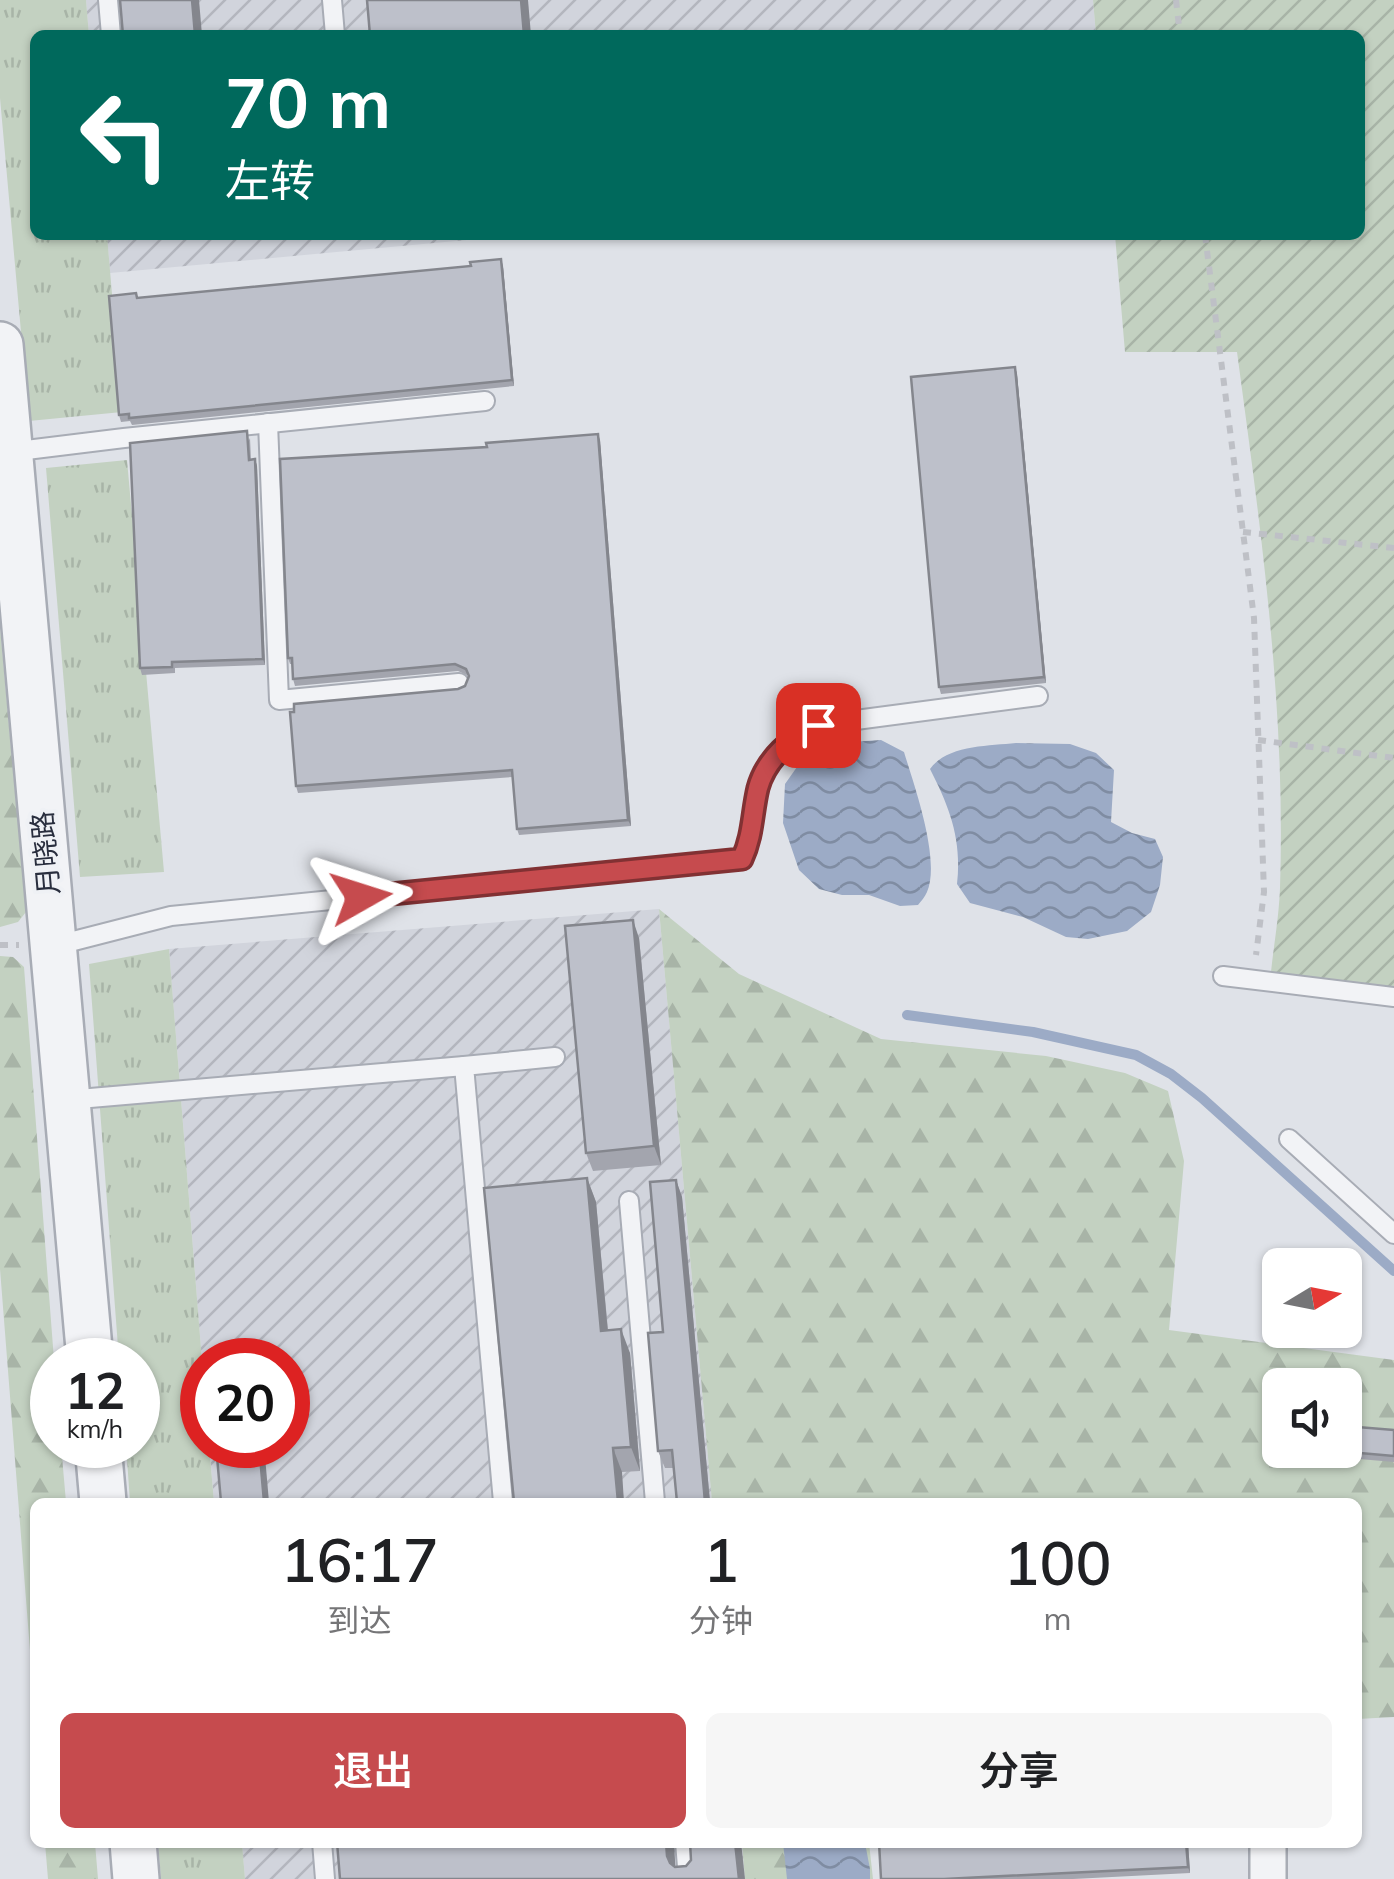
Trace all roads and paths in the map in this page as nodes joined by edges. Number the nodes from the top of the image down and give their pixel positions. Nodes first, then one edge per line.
1 (108, 0) edge
2 (332, 0) edge
3 (1176, 0) edge
4 (111, 30) edge
5 (335, 30) edge
6 (1179, 30) edge
7 (1206, 240) edge
8 (0, 345) edge
9 (485, 401) dead end
10 (268, 423) junction
11 (9, 452) junction
12 (1243, 532) junction
13 (1394, 548) edge
14 (459, 683) dead end
15 (1038, 696) dead end
16 (1258, 740) junction
17 (1394, 758) edge
18 (54, 946) junction
19 (1223, 976) dead end
20 (1251, 979) junction
21 (1394, 998) edge
22 (555, 1058) dead end
23 (464, 1066) junction
24 (67, 1100) junction
25 (1289, 1139) dead end
26 (629, 1201) dead end
27 (1394, 1234) edge
28 (88, 1338) edge
29 (100, 1468) edge
30 (103, 1498) edge
31 (504, 1498) edge
32 (655, 1498) edge
33 (133, 1848) edge
34 (322, 1848) edge
35 (685, 1848) edge
36 (1268, 1848) edge
37 (136, 1879) edge
38 (325, 1879) edge
39 (688, 1879) edge
40 (1268, 1879) edge

1 - 4 lane
2 - 5 lane
3 - 6 path
7 - 12 path
8 - 11 street, 月晓路
9 - 10 lane
10 - 11 lane
10 - 14 lane
11 - 18 street, 月晓路
12 - 13 path
12 - 16 path
15 - 18 lane
16 - 17 path
16 - 20 path
18 - 24 street, 月晓路
19 - 20 lane
20 - 21 lane
22 - 23 lane
23 - 24 lane
23 - 31 lane
24 - 28 street, 月晓路
25 - 27 lane
26 - 32 lane
29 - 30 street
33 - 37 street
34 - 38 lane
35 - 39 lane
36 - 40 street

